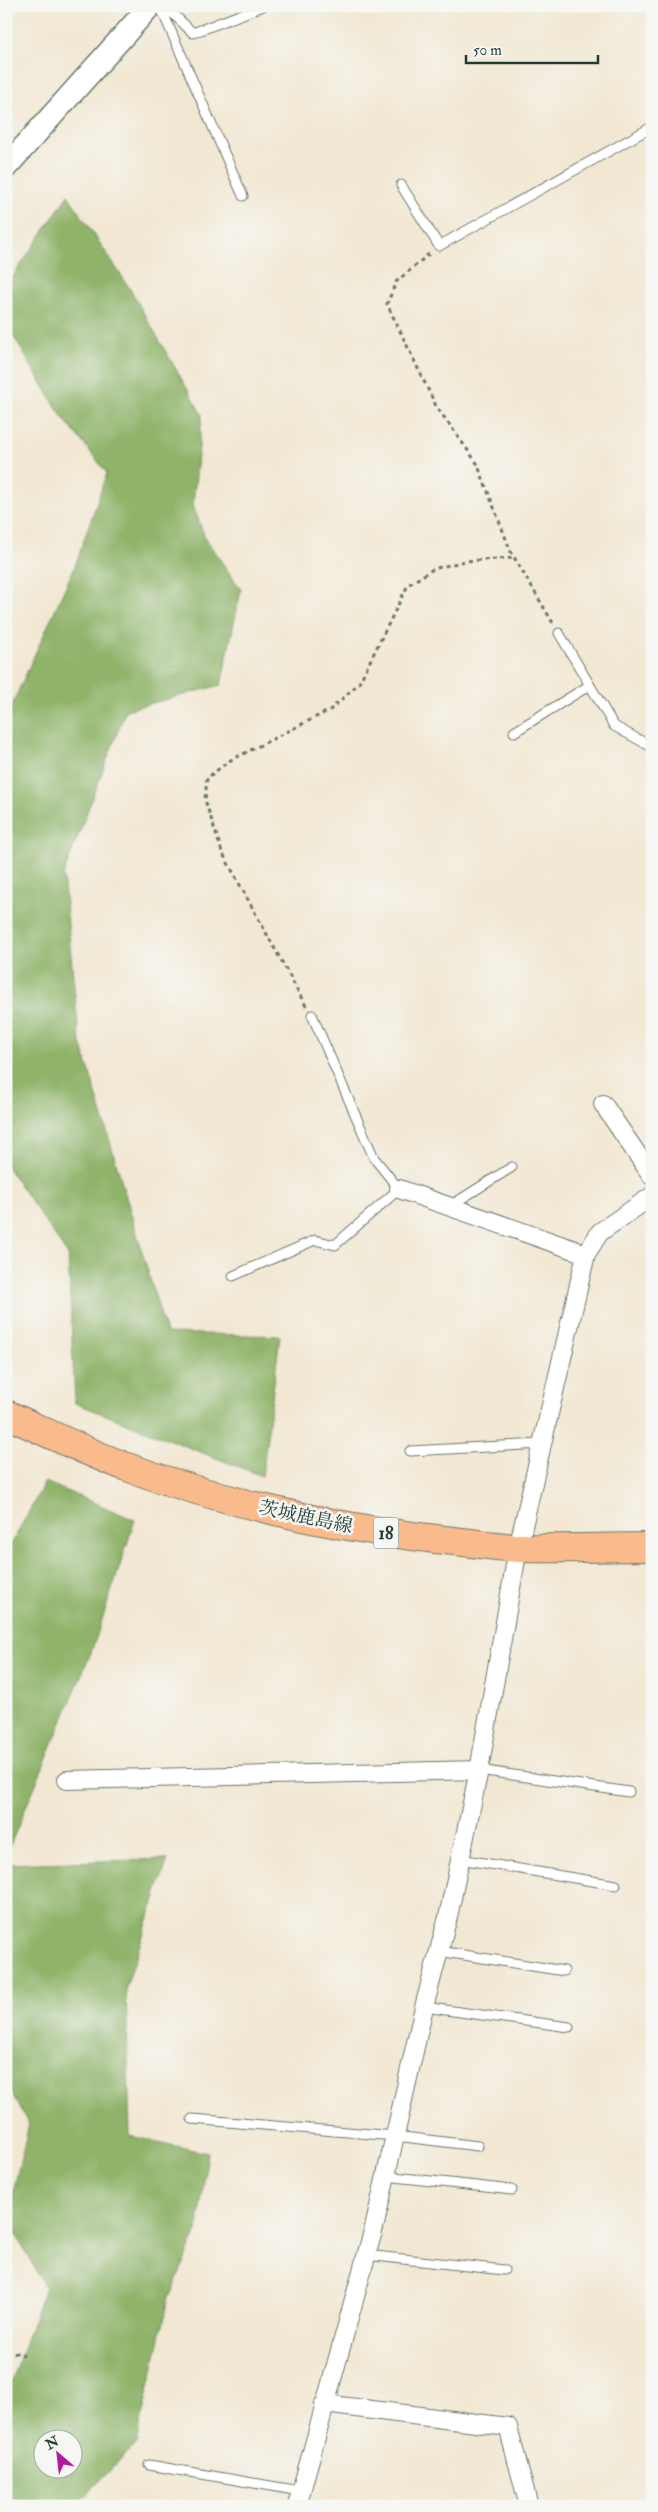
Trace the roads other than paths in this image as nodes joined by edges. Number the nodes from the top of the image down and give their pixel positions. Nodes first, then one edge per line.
1 (150, 6) edge
2 (160, 6) edge
3 (165, 6) edge
4 (262, 6) edge
5 (652, 127) edge
6 (6, 167) edge
7 (401, 185) dead end
8 (243, 196) dead end
9 (558, 633) road end
10 (590, 685) junction
11 (514, 732) dead end
12 (652, 747) edge
13 (312, 1015) road end
14 (603, 1104) dead end
15 (512, 1167) dead end
16 (652, 1176) edge
17 (399, 1189) junction
18 (652, 1196) edge
19 (450, 1206) junction
20 (586, 1254) junction
21 (233, 1276) dead end
22 (6, 1414) edge
23 (542, 1444) junction
24 (410, 1451) dead end
25 (652, 1547) edge
26 (518, 1548) junction
27 (479, 1770) junction
28 (67, 1780) dead end
29 (629, 1792) dead end
30 (460, 1859) junction
31 (616, 1885) dead end
32 (439, 1951) junction
33 (564, 1971) dead end
34 (424, 2007) junction
35 (569, 2027) dead end
36 (192, 2119) dead end
37 (395, 2136) junction
38 (478, 2146) dead end
39 (386, 2176) junction
40 (512, 2190) dead end
41 (366, 2255) junction
42 (504, 2270) dead end
43 (324, 2404) junction
44 (149, 2465) dead end
45 (299, 2498) edge
46 (529, 2506) edge

1 - 6 street
2 - 8 lane
3 - 4 lane
5 - 7 lane
9 - 10 lane
10 - 11 lane
10 - 12 lane
13 - 17 lane
14 - 16 street
15 - 19 lane
17 - 19 street
17 - 21 lane
18 - 20 street
19 - 20 street
20 - 23 street
22 - 26 main road, 茨城鹿島線 / 18
23 - 24 lane
23 - 26 street
25 - 26 main road, 茨城鹿島線 / 18
26 - 27 street
27 - 28 street
27 - 29 lane
27 - 30 street
30 - 31 lane
30 - 32 street
32 - 33 lane
32 - 34 street
34 - 35 lane
34 - 37 street
36 - 37 lane
37 - 38 lane
37 - 39 street
39 - 40 lane
39 - 41 street
41 - 42 lane
41 - 43 street
43 - 45 street
43 - 46 street
44 - 45 lane

